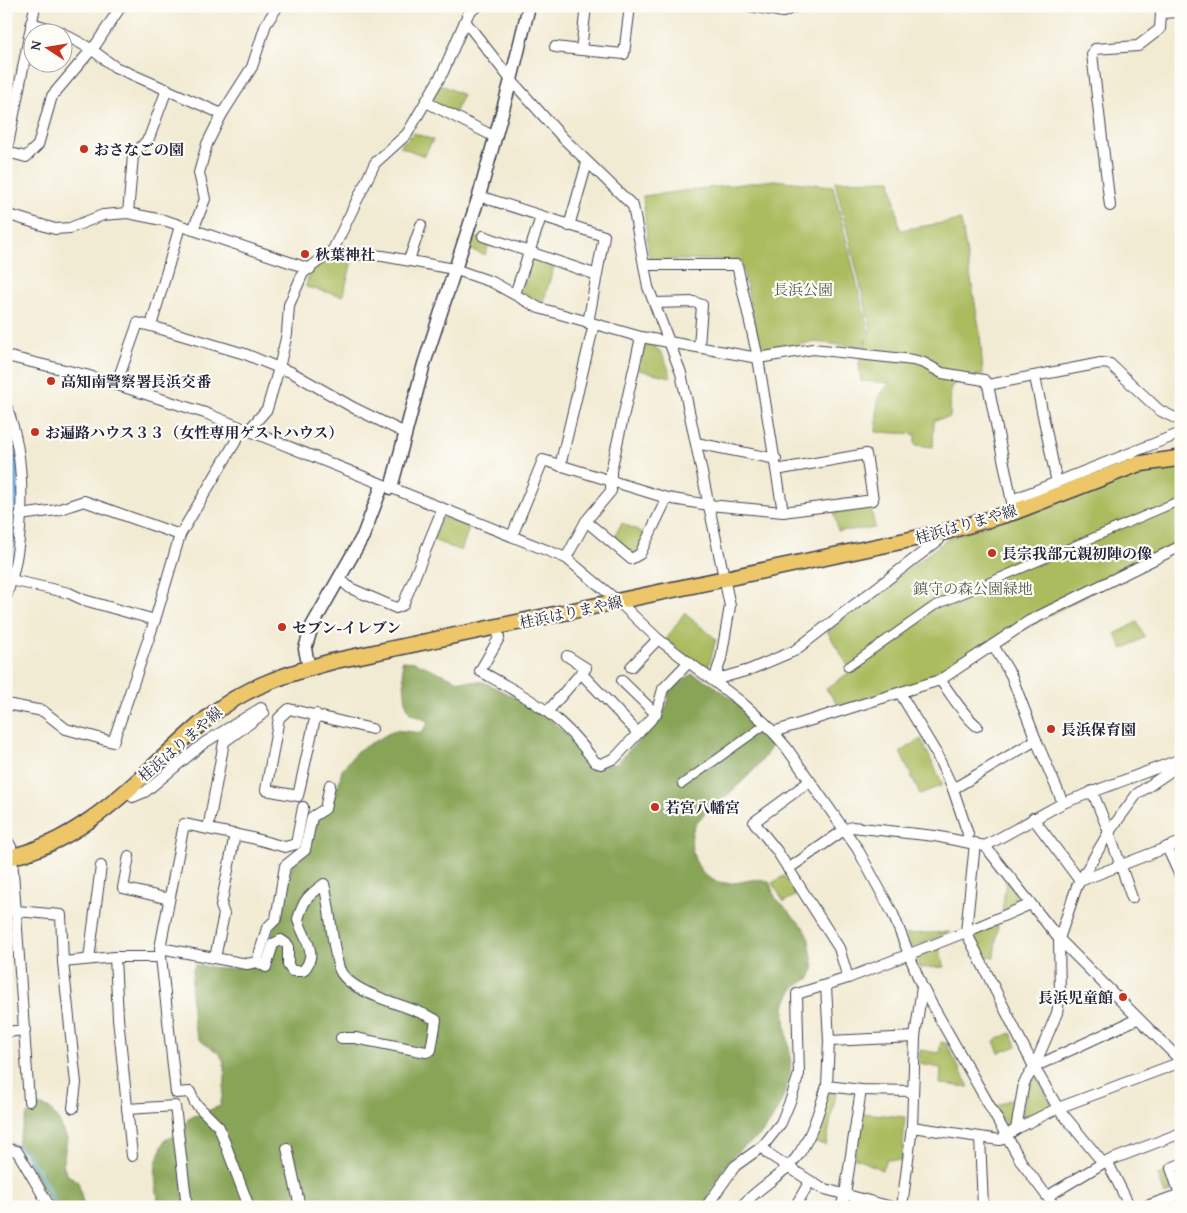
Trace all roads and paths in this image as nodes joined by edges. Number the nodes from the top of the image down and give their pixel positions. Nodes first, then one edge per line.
1 (35, 6) edge
2 (121, 6) edge
3 (278, 6) edge
4 (478, 6) edge
5 (529, 6) edge
6 (586, 6) edge
7 (630, 6) edge
8 (750, 6) edge
9 (796, 6) edge
10 (1181, 12) edge
11 (31, 22) edge
12 (465, 22) junction
13 (72, 39) edge
14 (555, 47) dead end
15 (91, 49) junction
16 (581, 50) junction
17 (22, 72) edge
18 (511, 80) junction
19 (167, 89) junction
20 (426, 102) junction
21 (222, 114) junction
22 (495, 137) junction
23 (7, 153) edge
24 (587, 163) junction
25 (478, 196) junction
26 (1110, 206) dead end
27 (128, 213) junction
28 (6, 214) edge
29 (542, 217) junction
30 (180, 226) junction
31 (421, 226) dead end
32 (569, 226) junction
33 (193, 230) junction
34 (483, 236) dead end
35 (333, 250) junction
36 (530, 253) junction
37 (409, 260) junction
38 (644, 265) junction
39 (310, 269) junction
40 (454, 269) junction
41 (597, 275) junction
42 (515, 294) junction
43 (655, 303) junction
44 (591, 323) junction
45 (151, 326) junction
46 (641, 337) junction
47 (670, 341) junction
48 (700, 348) junction
49 (6, 356) edge
50 (758, 358) junction
51 (279, 368) junction
52 (1036, 376) junction
53 (116, 385) junction
54 (988, 385) junction
55 (6, 406) edge
56 (1181, 422) edge
57 (246, 430) junction
58 (1181, 432) edge
59 (405, 433) junction
60 (696, 443) junction
61 (1181, 458) edge
62 (776, 459) junction
63 (560, 466) junction
64 (776, 470) junction
65 (611, 481) junction
66 (1057, 482) junction
67 (387, 487) junction
68 (667, 498) junction
69 (1181, 500) edge
70 (709, 505) junction
71 (1013, 506) junction
72 (442, 510) junction
73 (783, 512) junction
74 (20, 515) junction
75 (586, 521) junction
76 (941, 533) junction
77 (180, 535) junction
78 (512, 536) junction
79 (1181, 546) edge
80 (566, 558) junction
81 (724, 578) junction
82 (340, 579) junction
83 (11, 580) junction
84 (6, 597) edge
85 (619, 602) junction
86 (155, 620) junction
87 (497, 628) junction
88 (658, 639) junction
89 (993, 645) junction
90 (567, 656) dead end
91 (689, 662) junction
92 (630, 667) dead end
93 (848, 667) dead end
94 (309, 668) junction
95 (581, 673) junction
96 (714, 680) junction
97 (940, 680) junction
98 (622, 681) dead end
99 (900, 693) junction
100 (6, 704) edge
101 (548, 711) junction
102 (264, 713) junction
103 (316, 714) junction
104 (656, 714) junction
105 (279, 718) junction
106 (977, 726) dead end
107 (770, 728) junction
108 (372, 729) dead end
109 (638, 733) junction
110 (1036, 740) junction
111 (1181, 758) edge
112 (1181, 764) edge
113 (810, 781) junction
114 (682, 784) dead end
115 (330, 785) dead end
116 (128, 790) junction
117 (953, 790) junction
118 (1092, 791) junction
119 (1063, 803) junction
120 (303, 807) dead end
121 (1033, 818) junction
122 (208, 829) junction
123 (844, 830) junction
124 (1110, 832) junction
125 (235, 834) junction
126 (6, 838) edge
127 (1181, 842) edge
128 (976, 844) junction
129 (1167, 847) junction
130 (129, 856) dead end
131 (9, 857) edge
132 (101, 866) dead end
133 (1119, 866) junction
134 (788, 869) junction
135 (1181, 878) edge
136 (1080, 881) junction
137 (1132, 898) dead end
138 (169, 899) junction
139 (1031, 904) junction
140 (11, 910) edge
141 (966, 932) junction
142 (1059, 939) junction
143 (161, 953) junction
144 (908, 954) junction
145 (115, 957) junction
146 (214, 958) junction
147 (89, 959) junction
148 (63, 962) junction
149 (258, 962) junction
150 (848, 978) junction
151 (826, 986) junction
152 (922, 987) junction
153 (1138, 1019) junction
154 (25, 1030) junction
155 (6, 1032) edge
156 (915, 1037) junction
157 (341, 1038) dead end
158 (829, 1042) junction
159 (1181, 1061) edge
160 (1034, 1067) junction
161 (827, 1086) junction
162 (862, 1090) junction
163 (913, 1091) junction
164 (29, 1101) dead end
165 (73, 1108) dead end
166 (1058, 1108) junction
167 (127, 1109) junction
168 (912, 1127) junction
169 (1016, 1130) junction
170 (1181, 1133) edge
171 (980, 1137) junction
172 (1007, 1137) junction
173 (763, 1146) junction
174 (6, 1148) edge
175 (287, 1148) dead end
176 (132, 1156) dead end
177 (1105, 1162) junction
178 (1181, 1164) edge
179 (788, 1166) junction
180 (810, 1181) junction
181 (845, 1194) junction
182 (1181, 1195) edge
183 (1048, 1196) junction
184 (50, 1207) edge
185 (187, 1207) edge
186 (249, 1207) edge
187 (300, 1207) edge
188 (706, 1207) edge
189 (741, 1207) edge
190 (795, 1207) edge
191 (841, 1207) edge
192 (892, 1207) edge
193 (902, 1207) edge
194 (983, 1207) edge
195 (1055, 1207) edge
196 (1130, 1207) edge
197 (1144, 1207) edge

1 - 11 street
2 - 15 street
3 - 21 street
4 - 12 street
5 - 18 street
6 - 16 street
7 - 16 street
8 - 9 street
10 - 26 street
12 - 18 street
12 - 20 street
13 - 15 street
14 - 16 street
15 - 19 street
15 - 23 street
17 - 23 street
18 - 22 street
18 - 24 street
19 - 21 street
19 - 27 street
20 - 22 street
20 - 35 street
21 - 33 street
22 - 25 street
24 - 32 street
24 - 38 street
25 - 29 street
25 - 40 street
27 - 28 street
27 - 30 street
29 - 32 street
29 - 36 street
30 - 33 street
30 - 45 street
31 - 37 street
32 - 41 street
33 - 39 street
34 - 36 street
35 - 37 street
35 - 39 street
36 - 41 street
36 - 42 street
37 - 40 street
38 - 43 street
38 - 50 street
39 - 51 street
40 - 42 street
40 - 59 street
41 - 44 street
42 - 44 street
43 - 47 street
43 - 48 street
44 - 46 street
44 - 63 street
45 - 51 street
45 - 53 street
46 - 47 street
46 - 65 street
47 - 48 street
47 - 60 street
48 - 50 street
49 - 53 street
50 - 54 street
50 - 62 street
51 - 57 street
51 - 59 street
52 - 54 street
52 - 56 street
52 - 66 street
53 - 57 street
54 - 71 street
55 - 74 street
57 - 67 street
57 - 77 street
58 - 66 street
59 - 67 street
60 - 62 street
60 - 70 street
61 - 71 main road, 桂浜はりまや線
62 - 64 street
63 - 65 street
63 - 78 street
64 - 73 street
64 - 73 street
65 - 68 street
65 - 75 street
66 - 71 street
67 - 72 street
67 - 82 street
68 - 70 street
68 - 75 street
69 - 93 street
70 - 73 street
70 - 81 street
71 - 76 main road, 桂浜はりまや線
72 - 78 street
72 - 82 street
74 - 77 street
74 - 83 street
75 - 80 street
76 - 81 main road, 桂浜はりまや線
76 - 96 street
77 - 86 street
78 - 80 street
79 - 89 street
80 - 85 street
81 - 85 main road, 桂浜はりまや線
81 - 96 street
82 - 94 street
83 - 84 street
83 - 86 street
85 - 87 main road, 桂浜はりまや線
85 - 88 street
86 - 100 street
87 - 94 main road, 桂浜はりまや線
87 - 101 street
88 - 91 street
88 - 92 street
89 - 97 street
89 - 110 street
90 - 95 street
91 - 96 street
91 - 104 street
94 - 116 main road, 桂浜はりまや線
95 - 101 street
95 - 109 street
96 - 107 street
97 - 99 street
97 - 106 street
98 - 104 street
99 - 107 street
99 - 117 street
101 - 109 street
102 - 105 street
102 - 116 street
102 - 122 street
103 - 105 street
103 - 105 street
103 - 108 street
104 - 109 street
107 - 113 street
107 - 114 street
110 - 117 street
110 - 119 street
111 - 118 street
112 - 124 street
113 - 123 street
113 - 134 street
115 - 149 street
116 - 131 main road, 桂浜はりまや線
117 - 128 street
118 - 119 street
118 - 124 street
119 - 121 street
120 - 125 street
121 - 128 street
121 - 136 street
122 - 125 street
122 - 138 street
123 - 128 street
123 - 134 street
123 - 144 street
124 - 133 street
124 - 136 street
125 - 146 street
126 - 131 street
127 - 129 street
128 - 139 street
128 - 141 street
129 - 133 street
129 - 135 street
130 - 138 street
131 - 140 street
132 - 147 street
133 - 136 street
133 - 137 street
134 - 150 street
136 - 142 street
138 - 143 street
139 - 141 street
139 - 142 street
140 - 148 street
140 - 154 street
141 - 144 street
141 - 160 street
142 - 153 street
142 - 160 street
143 - 145 street
143 - 146 street
143 - 186 street
144 - 150 street
144 - 152 street
145 - 147 street
145 - 167 street
146 - 149 street
147 - 148 street
148 - 165 street
149 - 157 street
150 - 151 street
151 - 158 street
151 - 173 street
152 - 156 street
152 - 172 street
153 - 159 street
153 - 160 street
154 - 155 street
154 - 164 street
156 - 158 street
156 - 163 street
158 - 161 street
159 - 166 street
160 - 166 street
160 - 169 street
161 - 162 street
161 - 179 street
162 - 163 street
162 - 181 street
163 - 168 street
166 - 169 street
166 - 177 street
167 - 176 street
167 - 185 street
168 - 171 street
168 - 193 street
169 - 172 street
170 - 177 street
171 - 172 street
171 - 194 street
172 - 183 street
173 - 179 street
173 - 188 street
174 - 184 street
175 - 187 street
177 - 183 street
177 - 196 street
178 - 182 street
179 - 180 street
179 - 189 street
180 - 181 street
180 - 190 street
181 - 191 street
181 - 192 street
182 - 197 street
183 - 195 street

